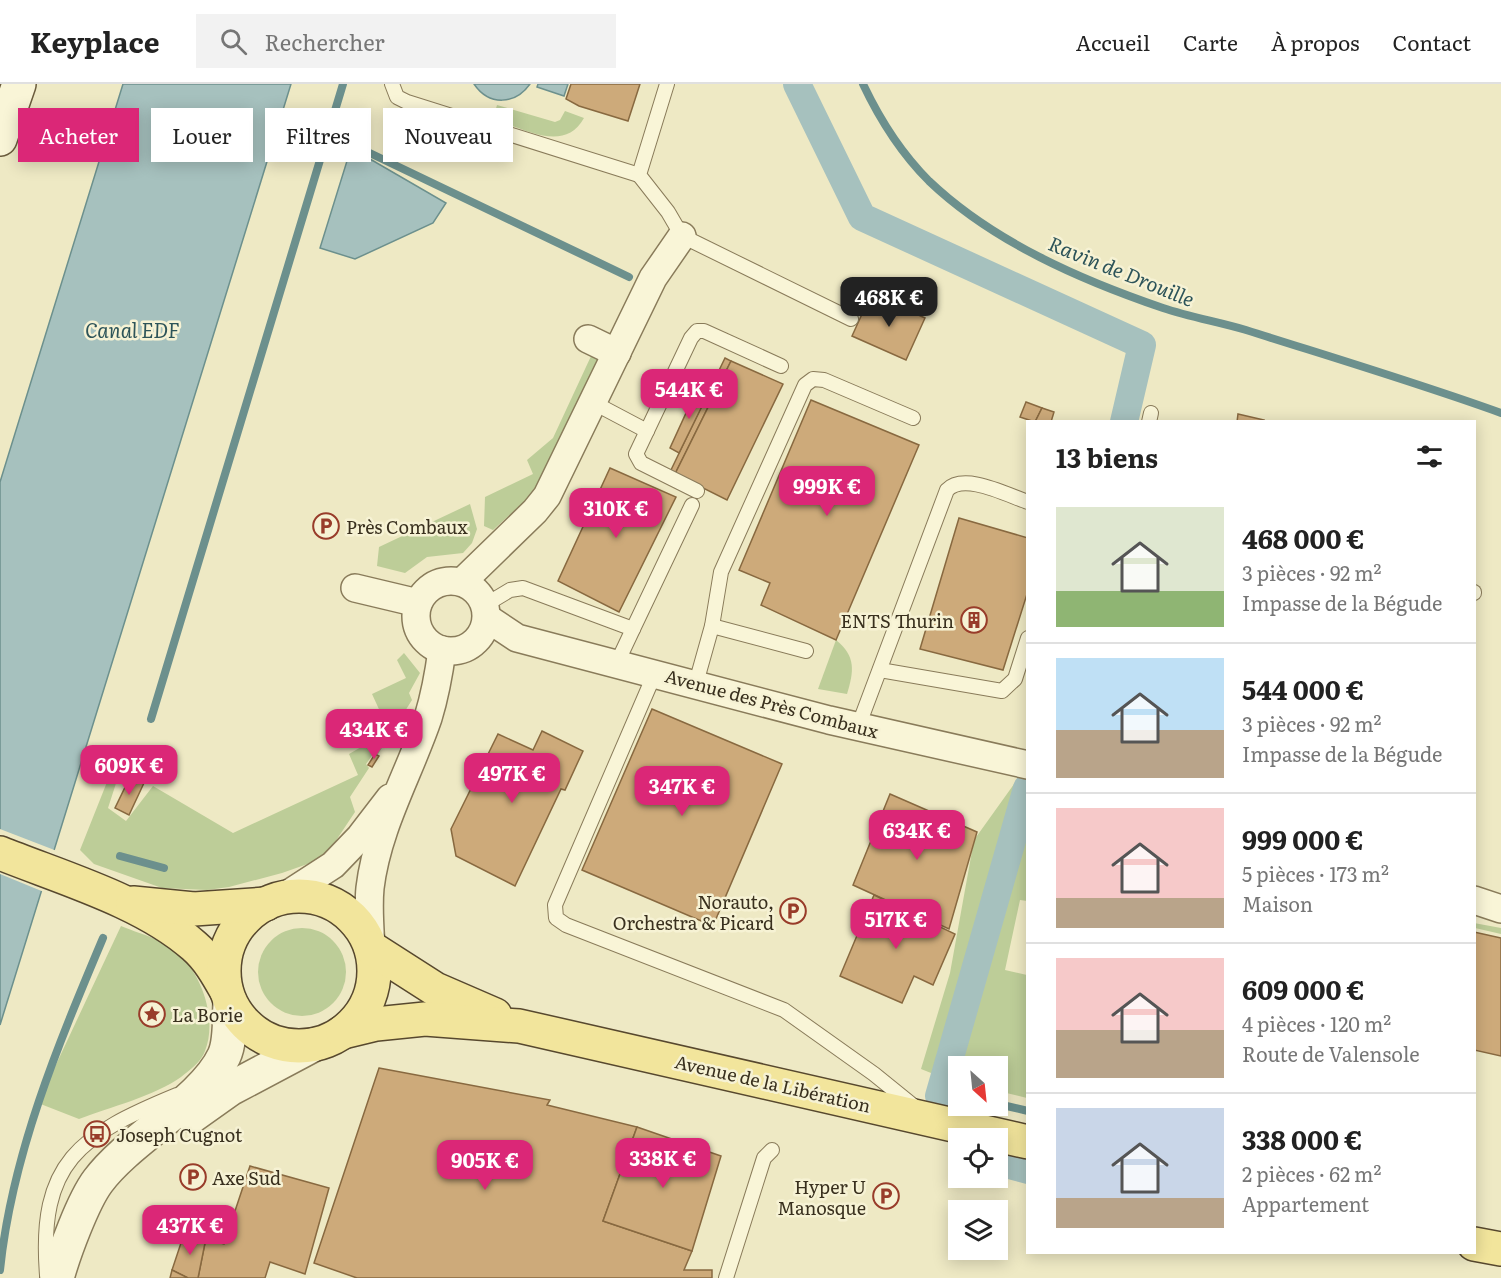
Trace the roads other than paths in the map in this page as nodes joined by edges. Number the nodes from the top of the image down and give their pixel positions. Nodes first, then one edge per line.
1 (19, 84) edge
2 (392, 84) edge
3 (667, 84) edge
4 (0, 138) edge
5 (639, 175) junction
6 (682, 236) junction
7 (851, 319) dead end
8 (588, 339) dead end
9 (617, 352) junction
10 (781, 366) dead end
11 (594, 403) junction
12 (913, 418) dead end
13 (647, 431) junction
14 (697, 491) dead end
15 (1026, 500) edge
16 (692, 505) dead end
17 (462, 582) junction
18 (355, 588) dead end
19 (418, 603) junction
20 (486, 611) junction
21 (712, 626) junction
22 (633, 628) junction
23 (518, 638) junction
24 (472, 644) junction
25 (1026, 644) edge
26 (442, 650) junction
27 (806, 651) dead end
28 (616, 663) junction
29 (880, 670) junction
30 (655, 673) junction
31 (696, 683) junction
32 (858, 727) junction
33 (1026, 765) edge
34 (399, 785) junction
35 (0, 853) edge
36 (274, 901) junction
37 (1476, 901) edge
38 (122, 902) junction
39 (1501, 909) edge
40 (371, 948) junction
41 (228, 996) junction
42 (519, 1026) junction
43 (343, 1032) junction
44 (313, 1045) junction
45 (204, 1084) junction
46 (929, 1118) junction
47 (1026, 1142) edge
48 (772, 1150) dead end
49 (80, 1219) junction
50 (1476, 1244) edge
51 (1501, 1249) edge
52 (47, 1278) edge
53 (57, 1278) edge
54 (726, 1278) edge

1 - 4 street
2 - 5 lane
3 - 5 lane
5 - 6 lane
6 - 7 lane
6 - 9 street
8 - 9 street
9 - 11 street
10 - 13 lane
11 - 13 lane
11 - 17 street
12 - 21 lane
13 - 14 lane
15 - 29 lane
16 - 22 lane
17 - 19 street
17 - 20 street
18 - 19 street
19 - 26 street
20 - 22 lane
20 - 23 street, Avenue des Près Combaux
20 - 24 street
21 - 27 lane
21 - 31 lane
22 - 28 lane
23 - 24 street, Avenue des Près Combaux
23 - 28 street, Avenue des Près Combaux
24 - 26 street
25 - 29 lane
26 - 34 street
28 - 30 street, Avenue des Près Combaux
29 - 32 lane
30 - 31 street, Avenue des Près Combaux
30 - 46 lane
31 - 32 street, Avenue des Près Combaux
32 - 33 street, Avenue des Près Combaux
34 - 36 street
34 - 40 street
35 - 38 main road
36 - 38 main road
36 - 40 main road
36 - 41 main road
37 - 39 street
38 - 41 main road
40 - 42 main road, Avenue de la Libération
40 - 43 main road
41 - 44 main road
41 - 45 street
42 - 43 main road, Avenue de la Libération
42 - 46 main road, Avenue de la Libération
43 - 44 main road
44 - 49 street
45 - 49 street
45 - 52 lane
46 - 47 main road, Avenue de la Libération
48 - 54 lane
49 - 53 street
50 - 51 main road

